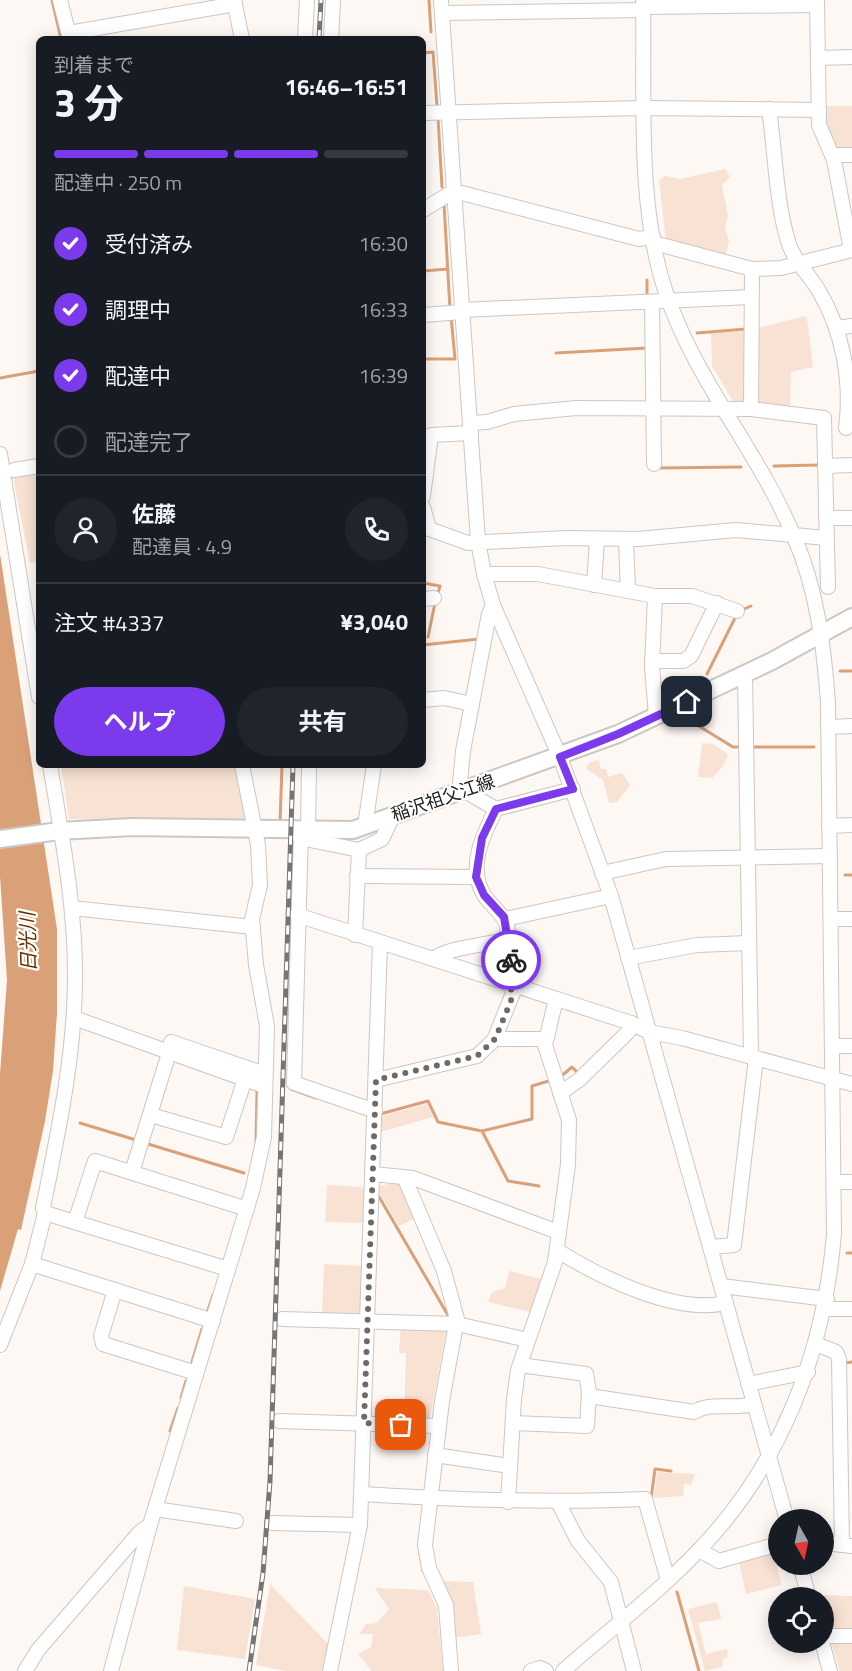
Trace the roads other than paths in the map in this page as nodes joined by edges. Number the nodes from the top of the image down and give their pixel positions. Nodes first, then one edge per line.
1 (60, 0) edge
2 (307, 0) edge
3 (333, 0) edge
4 (235, 2) edge
5 (817, 2) edge
6 (442, 6) edge
7 (643, 6) edge
8 (69, 36) edge
9 (241, 36) edge
10 (305, 36) edge
11 (331, 36) edge
12 (852, 57) edge
13 (818, 58) junction
14 (645, 108) junction
15 (769, 110) junction
16 (819, 110) junction
17 (449, 111) junction
18 (426, 113) edge
19 (852, 154) edge
20 (832, 155) junction
21 (454, 191) junction
22 (426, 208) edge
23 (653, 240) junction
24 (852, 250) edge
25 (800, 265) junction
26 (752, 269) junction
27 (751, 297) junction
28 (669, 301) junction
29 (652, 302) junction
30 (462, 311) junction
31 (426, 315) edge
32 (852, 326) edge
33 (836, 328) junction
34 (653, 408) junction
35 (724, 409) junction
36 (751, 409) junction
37 (824, 418) junction
38 (470, 428) junction
39 (849, 428) edge
40 (0, 454) edge
41 (654, 464) dead end
42 (852, 465) edge
43 (36, 466) edge
44 (825, 466) junction
45 (14, 470) dead end
46 (426, 473) edge
47 (426, 518) edge
48 (826, 518) junction
49 (852, 518) edge
50 (795, 537) junction
51 (826, 537) junction
52 (597, 539) junction
53 (626, 539) junction
54 (478, 541) junction
55 (484, 574) junction
56 (594, 585) junction
57 (828, 587) dead end
58 (628, 591) junction
59 (655, 596) junction
60 (717, 603) junction
61 (494, 605) junction
62 (737, 611) dead end
63 (852, 616) edge
64 (821, 634) junction
65 (652, 661) junction
66 (745, 674) junction
67 (36, 678) edge
68 (426, 700) edge
69 (472, 704) junction
70 (656, 716) junction
71 (852, 726) edge
72 (828, 727) junction
73 (560, 757) junction
74 (50, 768) edge
75 (243, 768) edge
76 (309, 768) edge
77 (374, 768) edge
78 (573, 789) junction
79 (462, 792) junction
80 (496, 809) junction
81 (393, 816) junction
82 (852, 825) edge
83 (365, 826) junction
84 (830, 826) junction
85 (256, 829) junction
86 (60, 831) junction
87 (303, 833) junction
88 (0, 839) edge
89 (359, 850) junction
90 (830, 856) junction
91 (748, 858) junction
92 (602, 873) junction
93 (357, 876) junction
94 (476, 877) junction
95 (611, 896) junction
96 (72, 909) junction
97 (304, 917) junction
98 (354, 919) junction
99 (505, 919) junction
100 (831, 920) junction
101 (852, 920) edge
102 (253, 927) junction
103 (355, 935) junction
104 (509, 939) junction
105 (749, 943) junction
106 (380, 944) junction
107 (628, 957) junction
108 (432, 959) junction
109 (513, 985) junction
110 (556, 999) junction
111 (74, 1018) junction
112 (632, 1023) junction
113 (650, 1032) junction
114 (495, 1039) junction
115 (545, 1039) junction
116 (833, 1046) junction
117 (852, 1046) edge
118 (170, 1048) junction
119 (753, 1057) junction
120 (245, 1079) junction
121 (833, 1079) junction
122 (264, 1080) junction
123 (376, 1080) junction
124 (852, 1084) edge
125 (560, 1094) junction
126 (375, 1111) junction
127 (151, 1115) junction
128 (132, 1172) junction
129 (373, 1174) junction
130 (405, 1179) junction
131 (835, 1182) junction
132 (852, 1182) edge
133 (247, 1209) junction
134 (45, 1213) junction
135 (75, 1222) junction
136 (558, 1232) junction
137 (711, 1247) junction
138 (558, 1251) junction
139 (32, 1264) junction
140 (228, 1269) junction
141 (722, 1286) junction
142 (115, 1290) junction
143 (726, 1303) junction
144 (826, 1304) junction
145 (852, 1309) edge
146 (282, 1319) dead end
147 (213, 1321) junction
148 (367, 1321) junction
149 (457, 1324) junction
150 (528, 1340) junction
151 (816, 1344) junction
152 (0, 1345) edge
153 (520, 1365) junction
154 (846, 1368) edge
155 (808, 1372) junction
156 (196, 1373) junction
157 (748, 1384) junction
158 (589, 1396) junction
159 (754, 1404) junction
160 (279, 1421) dead end
161 (364, 1423) junction
162 (513, 1424) junction
163 (438, 1426) junction
164 (769, 1454) junction
165 (435, 1455) junction
166 (846, 1461) edge
167 (510, 1466) junction
168 (362, 1494) junction
169 (429, 1497) junction
170 (508, 1502) junction
171 (558, 1502) junction
172 (155, 1509) junction
173 (784, 1509) edge
174 (236, 1521) dead end
175 (272, 1523) dead end
176 (150, 1525) junction
177 (360, 1525) junction
178 (847, 1546) edge
179 (768, 1547) edge
180 (699, 1550) junction
181 (668, 1580) junction
182 (621, 1622) junction
183 (834, 1636) edge
184 (852, 1636) edge
185 (825, 1653) edge
186 (25, 1671) edge
187 (111, 1671) edge
188 (330, 1671) edge
189 (452, 1671) edge
190 (531, 1671) edge
191 (546, 1671) edge
192 (563, 1671) edge
193 (634, 1671) edge
194 (830, 1671) edge

1 - 8 street
2 - 10 street
3 - 11 street
4 - 8 street
4 - 9 street
5 - 7 street
5 - 13 street
6 - 7 street
6 - 17 street
7 - 14 street
12 - 13 street
13 - 16 street
14 - 15 street
14 - 17 street
14 - 23 street
15 - 16 street
15 - 25 street
16 - 20 street
17 - 18 street
17 - 21 street
19 - 20 street
20 - 24 street
21 - 22 street
21 - 23 street
21 - 30 street
23 - 26 street
23 - 28 street
24 - 25 street
25 - 26 street
25 - 33 street
26 - 27 street
27 - 28 street
27 - 36 street
28 - 29 street
28 - 35 street
29 - 30 street
29 - 34 street
30 - 31 street
30 - 38 street
32 - 33 street
33 - 39 street
34 - 35 street
34 - 38 street
34 - 41 street
35 - 36 street
35 - 50 street
36 - 37 street
37 - 39 street
37 - 44 street
38 - 46 street
38 - 54 street
40 - 67 street
42 - 44 street
43 - 45 street
44 - 48 street
47 - 54 street
48 - 49 street
48 - 51 street
50 - 51 street
50 - 53 street
50 - 64 street
51 - 57 street
52 - 53 street
52 - 54 street
52 - 56 street
53 - 58 street
54 - 55 street
55 - 56 street
55 - 61 street
56 - 58 street
58 - 59 street
59 - 60 street
59 - 65 street
60 - 62 street
60 - 65 street
61 - 69 street
61 - 73 street
63 - 64 main road, 稲沢祖父江線
64 - 66 main road, 稲沢祖父江線
64 - 72 street
65 - 70 street
66 - 70 main road, 稲沢祖父江線
66 - 91 street
68 - 69 street
69 - 79 street
70 - 73 main road, 稲沢祖父江線
71 - 72 street
72 - 84 street
73 - 78 street
73 - 79 main road, 稲沢祖父江線
74 - 86 street
75 - 85 street
76 - 87 street
77 - 83 street
78 - 80 street
78 - 92 street
79 - 80 street
79 - 81 main road, 稲沢祖父江線
80 - 94 street
81 - 83 main road, 稲沢祖父江線
81 - 89 street
82 - 84 street
83 - 87 main road, 稲沢祖父江線
84 - 90 street
85 - 86 main road, 稲沢祖父江線
85 - 87 main road, 稲沢祖父江線
85 - 102 street
86 - 88 main road, 稲沢祖父江線
86 - 96 street
87 - 89 street
87 - 97 street
89 - 93 street
90 - 91 street
90 - 100 street
91 - 92 street
91 - 105 street
92 - 95 street
93 - 94 street
93 - 98 street
94 - 99 street
95 - 99 street
95 - 107 street
96 - 102 street
96 - 111 street
97 - 98 street
97 - 103 street
97 - 126 street
98 - 103 street
99 - 104 street
100 - 101 street
100 - 116 street
102 - 122 street
103 - 106 street
104 - 108 street
104 - 109 street
105 - 107 street
105 - 119 street
106 - 108 street
106 - 123 street
107 - 113 street
108 - 109 street
109 - 110 street
109 - 114 street
110 - 112 street
110 - 115 street
111 - 118 street
111 - 134 street
112 - 113 street
112 - 125 street
113 - 119 street
113 - 137 street
114 - 115 street
114 - 123 street
115 - 125 street
116 - 117 street
116 - 121 street
118 - 120 street
118 - 122 street
118 - 127 street
119 - 121 street
119 - 137 street
120 - 122 street
120 - 127 street
121 - 124 street
121 - 131 street
122 - 133 street
123 - 126 street
125 - 136 street
126 - 129 street
127 - 128 street
128 - 133 street
128 - 135 street
129 - 130 street
129 - 148 street
130 - 136 street
130 - 149 street
131 - 132 street
131 - 144 street
133 - 140 street
134 - 135 street
134 - 139 street
135 - 140 street
136 - 138 street
137 - 141 street
138 - 143 street
138 - 150 street
139 - 142 street
139 - 152 street
140 - 147 street
141 - 143 street
141 - 144 street
142 - 147 street
142 - 156 street
143 - 157 street
144 - 145 street
144 - 151 street
146 - 148 street
147 - 156 street
148 - 149 street
148 - 161 street
149 - 150 street
149 - 163 street
150 - 153 street
151 - 154 street
151 - 155 street
153 - 158 street
153 - 162 street
154 - 166 street
155 - 157 street
155 - 164 street
156 - 172 street
157 - 159 street
158 - 159 street
158 - 162 street
159 - 164 street
160 - 161 street
161 - 163 street
161 - 168 street
162 - 167 street
163 - 165 street
164 - 173 street
164 - 180 street
165 - 167 street
165 - 169 street
166 - 178 street
167 - 170 street
168 - 169 street
168 - 177 street
169 - 170 street
169 - 189 street
170 - 171 street
171 - 181 street
171 - 182 street
172 - 174 street
172 - 176 street
175 - 177 street
176 - 186 street
176 - 187 street
177 - 188 street
179 - 180 street
180 - 181 street
181 - 182 street
182 - 192 street
182 - 193 street
183 - 184 street
185 - 194 street
190 - 191 street

